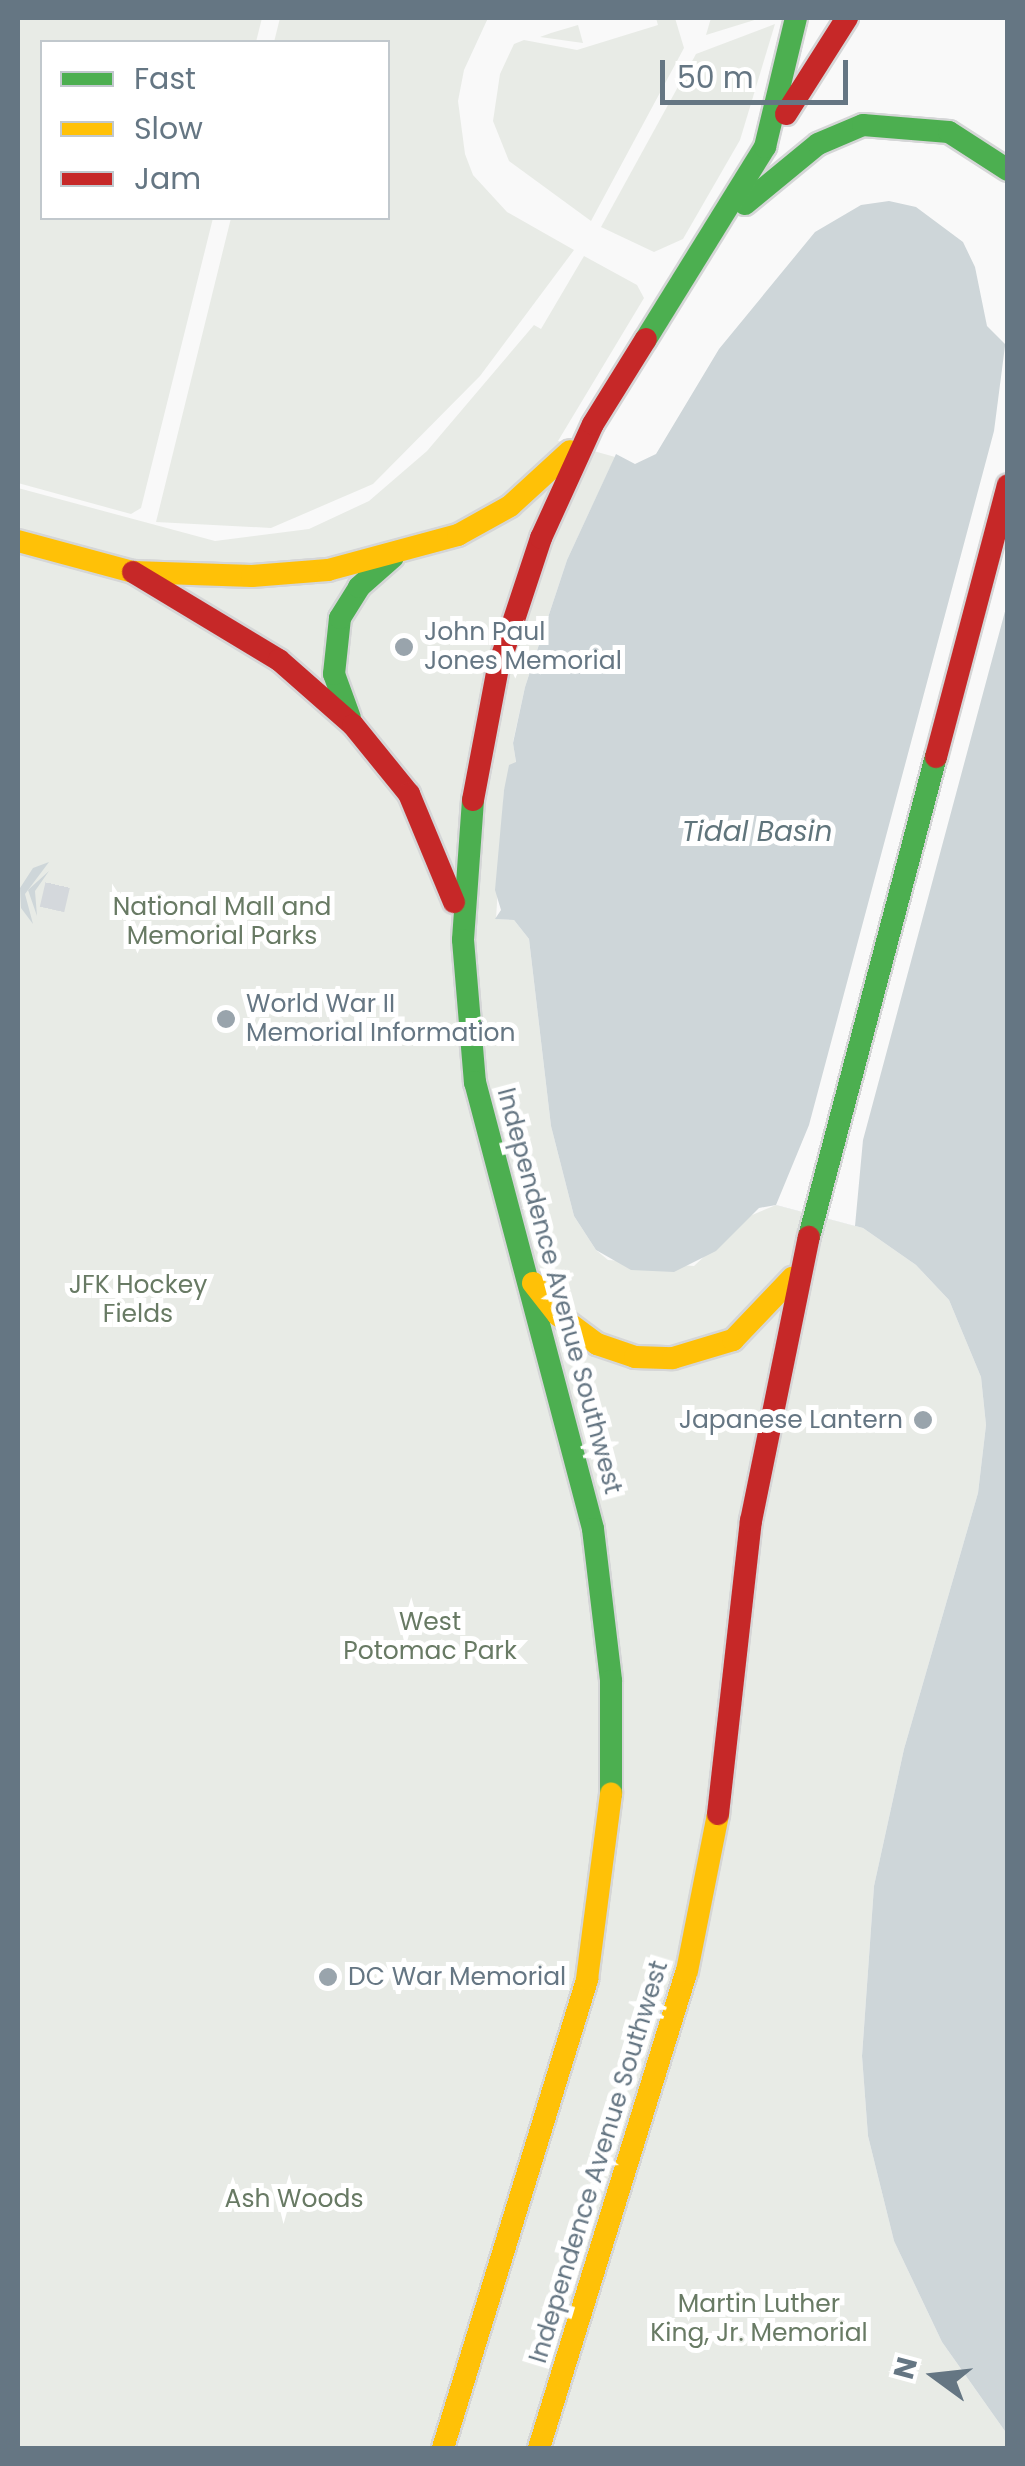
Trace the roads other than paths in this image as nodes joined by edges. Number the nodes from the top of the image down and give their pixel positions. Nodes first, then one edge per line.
1 (796, 18) edge
2 (847, 18) edge
3 (765, 147) junction
4 (1008, 170) edge
5 (700, 247) junction
6 (592, 424) junction
7 (1008, 485) edge
8 (18, 542) edge
9 (393, 557) junction
10 (132, 572) junction
11 (354, 725) junction
12 (463, 940) junction
13 (801, 1264) junction
14 (523, 1267) junction
15 (443, 2448) edge
16 (540, 2448) edge

1 - 3 main road, Independence Avenue Southwest
2 - 3 main road
3 - 5 main road, Independence Avenue Southwest
4 - 5 main road
5 - 6 main road, Independence Avenue Southwest
6 - 9 main road
6 - 12 main road, Independence Avenue Southwest
7 - 13 main road, Independence Avenue Southwest
8 - 10 main road
9 - 10 main road
9 - 11 main road
10 - 11 main road
11 - 12 main road
12 - 14 main road, Independence Avenue Southwest
13 - 14 main road
13 - 16 main road, Independence Avenue Southwest
14 - 15 main road, Independence Avenue Southwest

